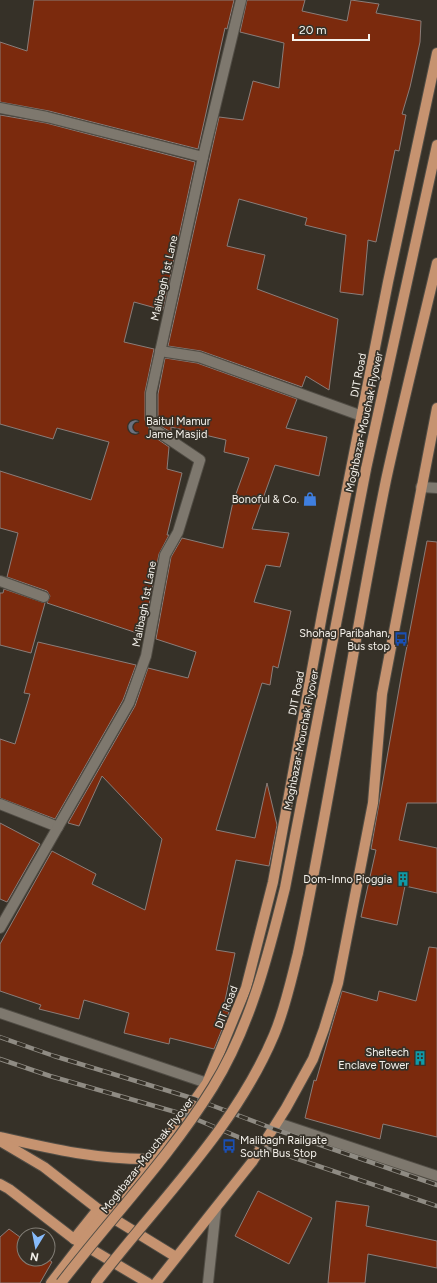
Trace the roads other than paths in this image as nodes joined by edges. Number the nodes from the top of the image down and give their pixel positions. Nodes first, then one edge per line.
1 (241, 0) edge
2 (437, 52) edge
3 (0, 108) edge
4 (437, 145) edge
5 (203, 157) junction
6 (437, 263) edge
7 (160, 351) junction
8 (437, 408) edge
9 (362, 416) junction
10 (421, 486) junction
11 (437, 488) edge
12 (0, 581) edge
13 (44, 597) dead end
14 (0, 804) edge
15 (58, 826) junction
16 (0, 928) edge
17 (0, 1013) edge
18 (207, 1083) junction
19 (278, 1123) junction
20 (0, 1137) edge
21 (0, 1141) edge
22 (153, 1159) junction
23 (437, 1176) edge
24 (0, 1184) edge
25 (216, 1208) junction
26 (102, 1211) junction
27 (78, 1241) junction
28 (176, 1257) junction
29 (51, 1283) edge
30 (61, 1283) edge
31 (96, 1283) edge
32 (148, 1283) edge
33 (156, 1283) edge
34 (208, 1283) edge

1 - 5 street, Malibagh 1st Lane
2 - 9 main road, DIT Road
3 - 5 street
4 - 30 main road, Moghbazar-Mouchak Flyover, bridge
5 - 7 street, Malibagh 1st Lane
6 - 31 main road, bridge
7 - 9 street
7 - 15 street, Malibagh 1st Lane
8 - 10 main road
9 - 18 main road, DIT Road
10 - 11 street
10 - 19 main road
12 - 13 street
14 - 15 street
15 - 16 street, Malibagh 1st Lane
17 - 18 street
18 - 22 main road, DIT Road
19 - 23 street
19 - 25 main road
20 - 22 main road
21 - 26 main road
22 - 26 main road, DIT Road
24 - 27 main road
25 - 28 main road
25 - 34 street
26 - 27 main road, DIT Road
26 - 28 main road
27 - 29 main road, DIT Road
27 - 32 main road
28 - 33 main road

